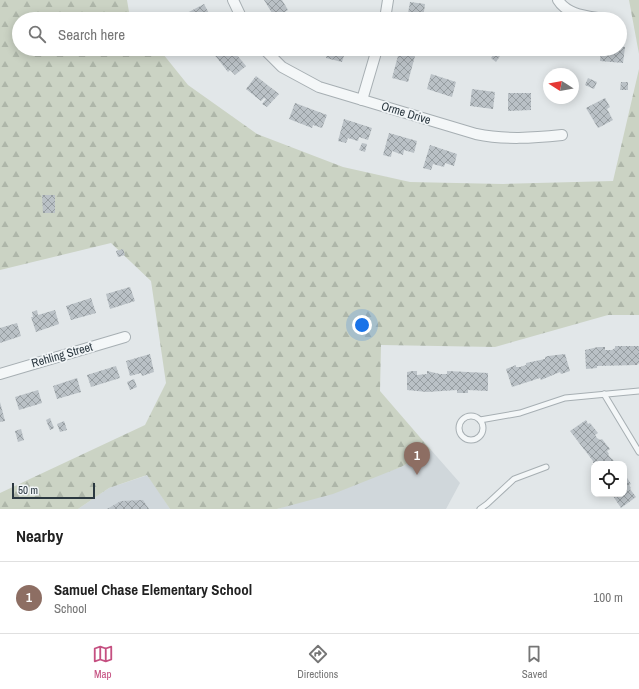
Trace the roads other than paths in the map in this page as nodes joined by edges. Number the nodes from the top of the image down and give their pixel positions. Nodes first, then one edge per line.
1 (233, 0) edge
2 (388, 0) edge
3 (558, 0) edge
4 (239, 12) edge
5 (386, 12) edge
6 (574, 12) edge
7 (271, 56) edge
8 (375, 56) edge
9 (362, 100) junction
10 (562, 135) dead end
11 (124, 337) dead end
12 (0, 374) edge
13 (639, 391) edge
14 (604, 394) junction
15 (480, 420) junction
16 (639, 452) edge
17 (546, 467) dead end
18 (480, 509) edge

1 - 4 street
2 - 5 street
3 - 6 street
7 - 9 street, Orme Drive
8 - 9 street
9 - 10 street, Orme Drive
11 - 12 street, Rehling Street
13 - 14 lane
14 - 15 lane
14 - 16 lane
15 - 15 lane
17 - 18 lane

